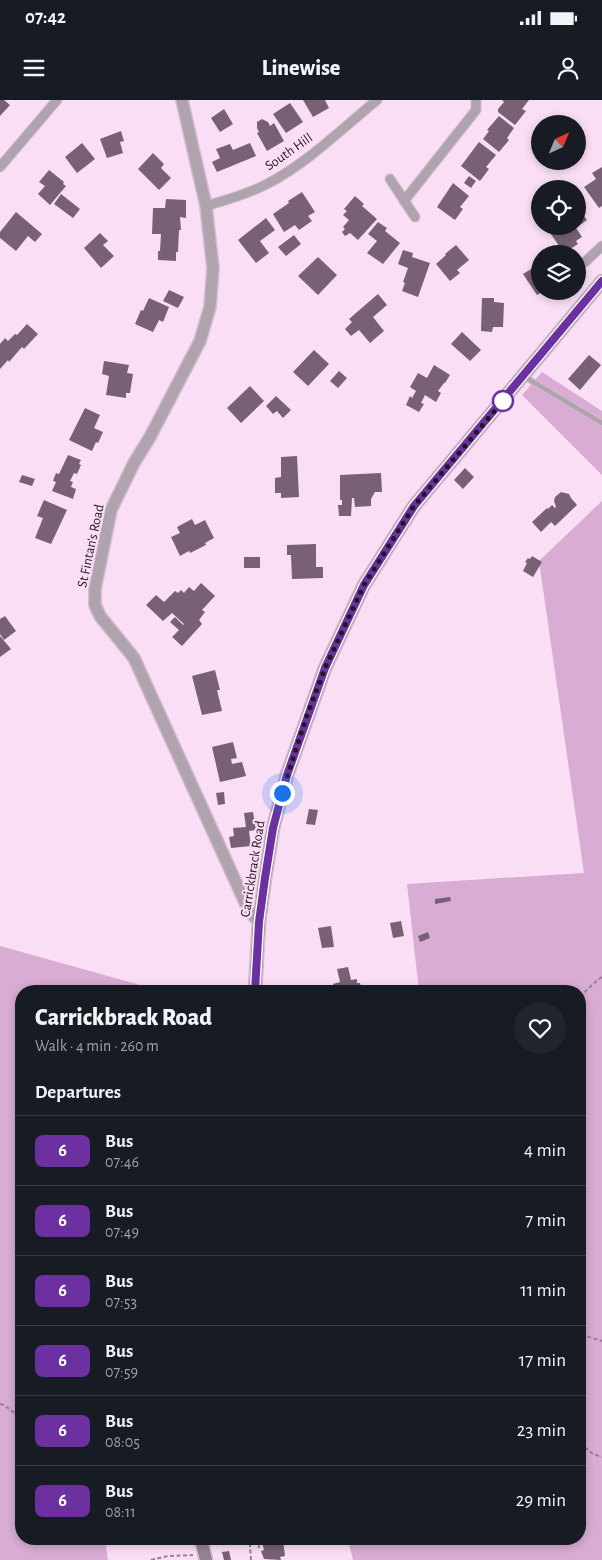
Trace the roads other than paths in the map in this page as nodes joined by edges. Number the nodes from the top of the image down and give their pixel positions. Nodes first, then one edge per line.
1 (57, 100) edge
2 (182, 100) edge
3 (377, 100) edge
4 (476, 100) edge
5 (0, 168) edge
6 (390, 179) dead end
7 (404, 201) junction
8 (206, 206) junction
9 (415, 217) dead end
10 (602, 246) edge
11 (586, 261) edge
12 (602, 281) edge
13 (524, 376) junction
14 (602, 423) edge
15 (259, 922) junction
16 (255, 985) edge
17 (203, 1545) edge
18 (206, 1558) edge

1 - 5 street
2 - 8 street, St Fintan's Road
3 - 8 street, South Hill
4 - 7 street
6 - 7 street
7 - 9 street
8 - 15 street, St Fintan's Road
10 - 11 street
12 - 13 main road, Carrickbrack Road
13 - 14 lane
13 - 15 main road, Carrickbrack Road
15 - 16 main road, Carrickbrack Road
17 - 18 main road

